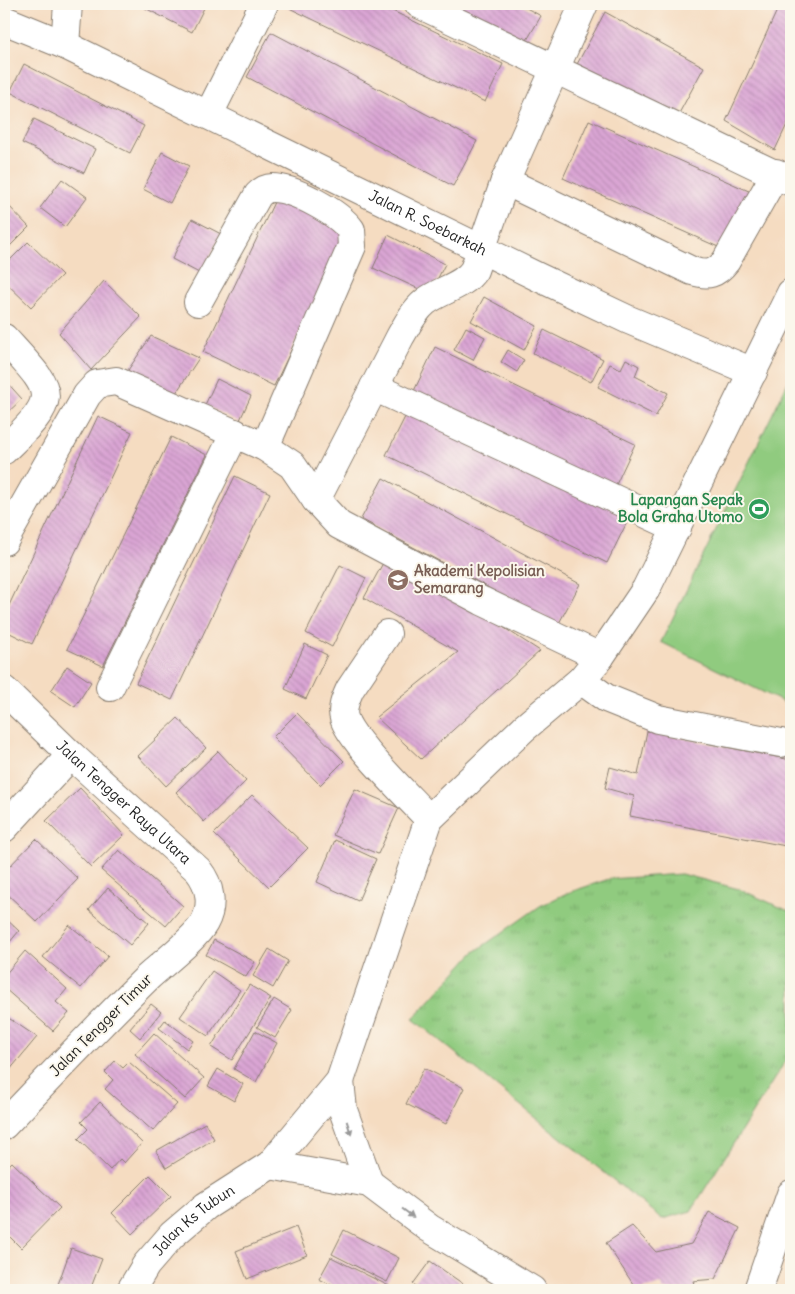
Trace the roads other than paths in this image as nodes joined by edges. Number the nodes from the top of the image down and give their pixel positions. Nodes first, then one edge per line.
1 (68, 4) edge
2 (264, 4) edge
3 (419, 4) edge
4 (584, 4) edge
5 (4, 20) edge
6 (66, 45) junction
7 (555, 69) junction
8 (209, 114) junction
9 (784, 178) edge
10 (505, 182) junction
11 (481, 248) junction
12 (791, 293) edge
13 (198, 302) dead end
14 (4, 338) edge
15 (753, 372) junction
16 (374, 387) junction
17 (235, 433) junction
18 (265, 447) junction
19 (4, 450) edge
20 (316, 500) junction
21 (677, 528) junction
22 (4, 541) edge
23 (387, 634) dead end
24 (600, 657) junction
25 (581, 680) junction
26 (110, 687) dead end
27 (4, 690) edge
28 (782, 743) dead end
29 (71, 755) junction
30 (429, 819) junction
31 (4, 828) edge
32 (201, 928) joint
33 (340, 1081) junction
34 (4, 1125) edge
35 (270, 1166) junction
36 (370, 1183) junction
37 (791, 1194) edge
38 (131, 1290) edge
39 (532, 1290) edge
40 (758, 1290) edge

1 - 6 street
2 - 8 street
3 - 7 street
4 - 7 street
5 - 6 street, Jalan R. Soebarkah
6 - 8 street, Jalan R. Soebarkah
7 - 9 street
7 - 10 street
8 - 11 street, Jalan R. Soebarkah
9 - 10 street
10 - 11 street
11 - 15 street, Jalan R. Soebarkah
11 - 16 street
12 - 15 street
13 - 18 street
14 - 19 street
15 - 21 street
16 - 20 street
16 - 21 street
17 - 18 street
17 - 22 street
17 - 26 street
18 - 20 street
20 - 24 street
21 - 24 street
23 - 30 street
24 - 25 street
25 - 28 street
25 - 30 street
27 - 29 street, Jalan Tengger Raya Utara
29 - 31 street
29 - 32 street, Jalan Tengger Raya Utara
30 - 33 street, Jalan Ks Tubun
32 - 34 street, Jalan Tengger Timur
33 - 35 street, Jalan Ks Tubun
33 -> 36 street, Jalan Ks Tubun
35 - 36 street
35 - 38 street, Jalan Ks Tubun
36 -> 39 street
37 - 40 street

